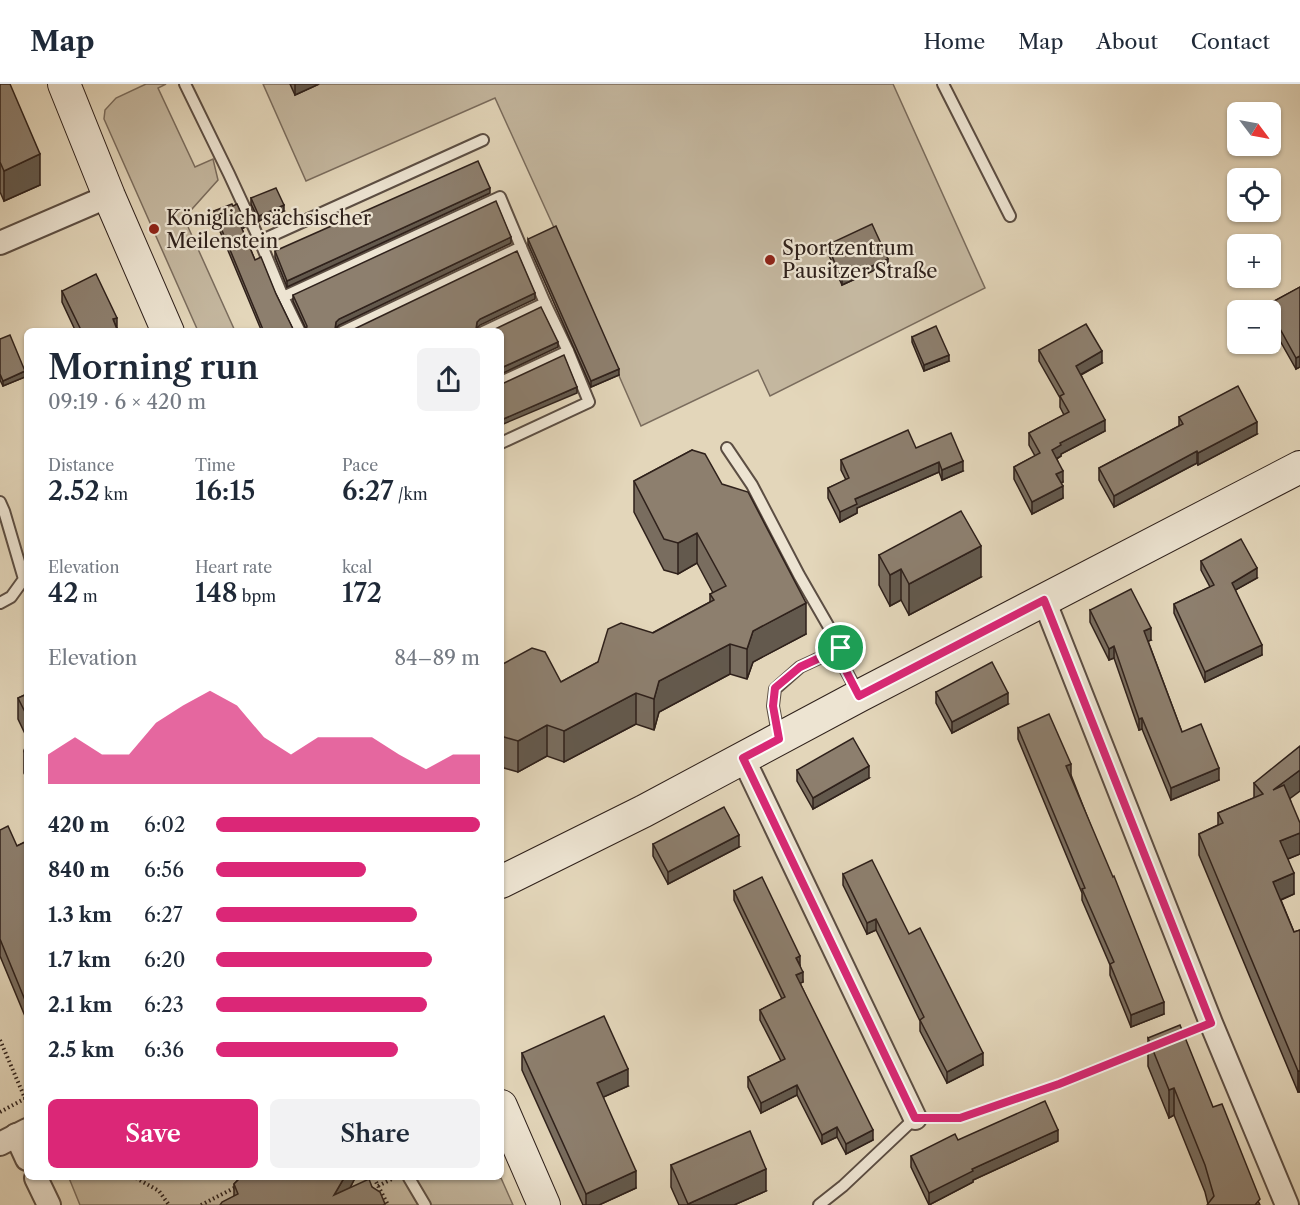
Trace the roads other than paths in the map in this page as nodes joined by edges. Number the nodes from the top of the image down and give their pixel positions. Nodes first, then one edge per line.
1 (185, 84) edge
2 (943, 84) edge
3 (68, 87) edge
4 (483, 140) dead end
5 (109, 196) junction
6 (1010, 216) dead end
7 (260, 241) junction
8 (0, 243) edge
9 (521, 247) junction
10 (283, 297) junction
11 (545, 303) junction
12 (166, 328) edge
13 (298, 328) edge
14 (350, 328) edge
15 (492, 328) edge
16 (568, 351) junction
17 (504, 380) edge
18 (504, 442) edge
19 (727, 448) dead end
20 (1300, 467) edge
21 (0, 502) edge
22 (1044, 600) junction
23 (0, 603) edge
24 (841, 648) junction
25 (859, 696) junction
26 (779, 739) junction
27 (743, 758) junction
28 (504, 881) edge
29 (504, 1113) edge
30 (915, 1118) joint
31 (14, 1136) edge
32 (24, 1154) edge
33 (37, 1180) edge
34 (410, 1180) edge
35 (49, 1205) edge
36 (425, 1205) edge
37 (544, 1205) edge
38 (819, 1205) edge
39 (1287, 1205) edge

1 - 7 lane
2 - 6 lane
3 - 5 street
4 - 7 lane
5 - 8 street
5 - 12 street
7 - 10 lane
9 - 10 lane
9 - 11 lane
9 - 14 lane
10 - 13 lane
11 - 15 lane
11 - 16 lane
16 - 17 lane
16 - 18 lane
19 - 24 lane
20 - 22 street
21 - 23 lane
22 - 25 street
22 - 39 street
24 - 25 lane
24 - 26 lane
25 - 26 street
26 - 27 street
27 - 28 street
27 - 30 street
29 - 37 street
30 - 38 lane
31 - 32 street
33 - 35 street
34 - 36 lane

